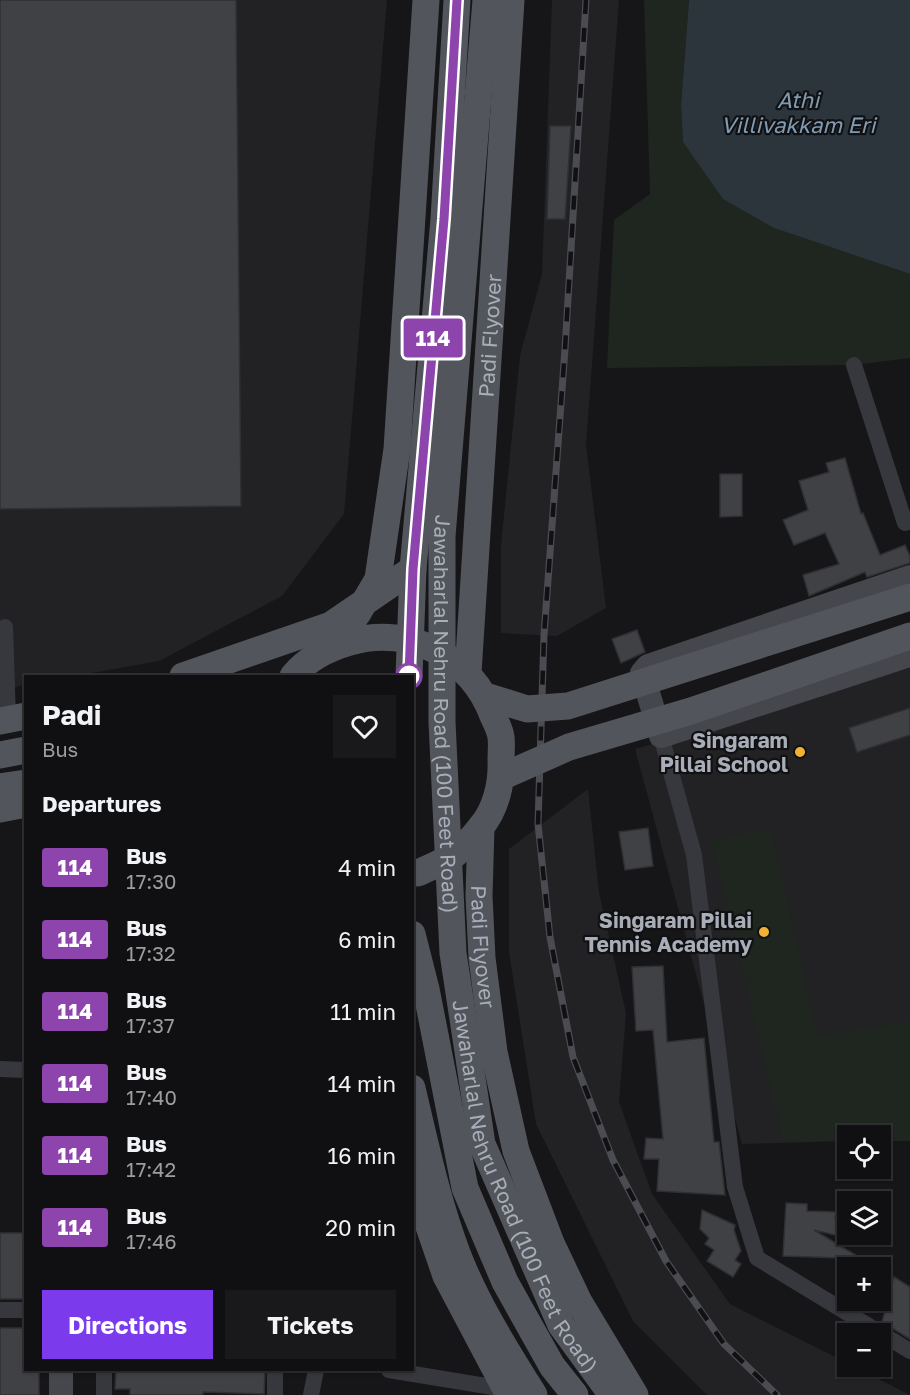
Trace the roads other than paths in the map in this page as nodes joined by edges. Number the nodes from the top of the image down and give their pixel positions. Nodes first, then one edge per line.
1 (426, 0) edge
2 (457, 0) edge
3 (486, 0) edge
4 (511, 0) edge
5 (854, 365) dead end
6 (910, 521) edge
7 (413, 569) junction
8 (910, 577) edge
9 (910, 597) edge
10 (5, 627) dead end
11 (910, 636) edge
12 (333, 647) junction
13 (910, 655) edge
14 (468, 673) junction
15 (186, 675) edge
16 (294, 675) edge
17 (409, 675) edge
18 (486, 696) junction
19 (11, 719) edge
20 (661, 736) junction
21 (24, 750) edge
22 (0, 755) edge
23 (501, 777) junction
24 (24, 783) edge
25 (0, 787) edge
26 (24, 804) edge
27 (0, 809) edge
28 (482, 826) junction
29 (414, 874) edge
30 (414, 952) edge
31 (422, 1023) edge
32 (0, 1069) edge
33 (24, 1070) edge
34 (414, 1097) edge
35 (414, 1183) edge
36 (0, 1310) edge
37 (24, 1310) edge
38 (910, 1351) edge
39 (61, 1371) edge
40 (104, 1371) edge
41 (275, 1371) edge
42 (316, 1371) edge
43 (394, 1371) edge
44 (506, 1392) edge
45 (61, 1395) edge
46 (104, 1395) edge
47 (275, 1395) edge
48 (311, 1395) edge
49 (534, 1395) edge
50 (575, 1395) edge
51 (612, 1395) edge
52 (635, 1395) edge

1 - 12 main road, Padi Flyover, bridge
2 - 7 main road, Jawaharlal Nehru Road (100 Feet Road)
3 - 51 main road, Jawaharlal Nehru Road (100 Feet Road)
4 - 14 main road, Padi Flyover
5 - 6 street
7 - 15 main road
7 - 17 main road, Jawaharlal Nehru Road (100 Feet Road)
8 - 20 street
9 - 18 main road, bridge
10 - 19 street
11 - 23 main road, bridge
12 - 14 main road, Padi Flyover, bridge
12 - 16 main road, Padi Flyover, bridge
13 - 20 street
14 - 18 main road, Padi Flyover, bridge
18 - 23 main road, Padi Flyover, bridge
20 - 38 street
21 - 22 main road
23 - 28 main road, Padi Flyover, bridge
24 - 25 main road
26 - 27 main road
28 - 29 main road, Padi Flyover, bridge
28 - 52 main road, Padi Flyover
30 - 31 main road, Jawaharlal Nehru Road (100 Feet Road)
31 - 50 main road, Jawaharlal Nehru Road (100 Feet Road)
32 - 33 street
34 - 49 main road
35 - 44 main road
36 - 37 street
39 - 45 street
40 - 46 street
41 - 47 street
42 - 48 street
43 - 44 street

